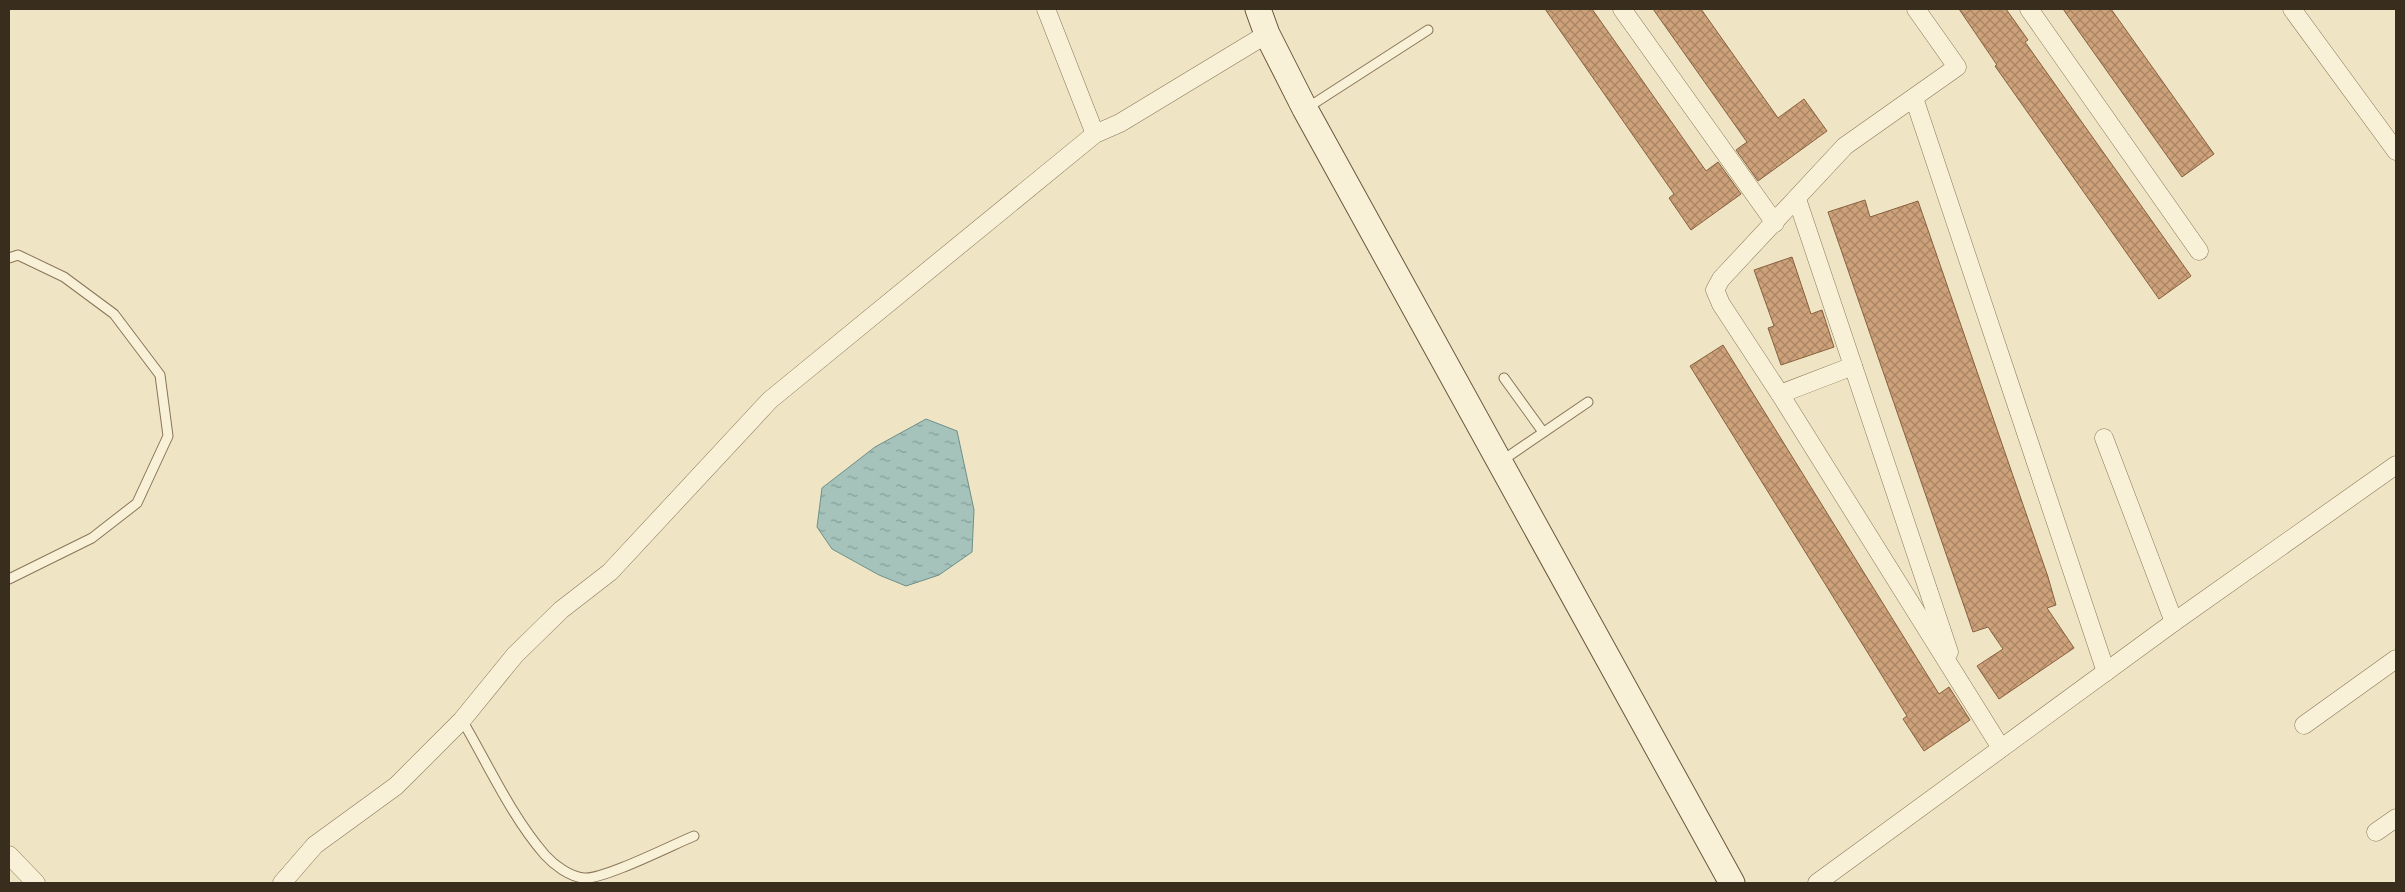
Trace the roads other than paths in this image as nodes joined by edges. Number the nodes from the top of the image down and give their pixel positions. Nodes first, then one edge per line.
1 (1046, 9) edge
2 (1258, 9) edge
3 (1622, 9) edge
4 (1916, 9) edge
5 (2029, 9) edge
6 (2292, 9) edge
7 (1428, 30) dead end
8 (1267, 34) junction
9 (1914, 98) junction
10 (1305, 109) junction
11 (1095, 134) junction
12 (2396, 151) edge
13 (1797, 199) junction
14 (1775, 223) junction
15 (2199, 251) dead end
16 (9, 258) edge
17 (1853, 366) junction
18 (1504, 378) dead end
19 (1780, 394) junction
20 (1588, 402) dead end
21 (1543, 432) junction
22 (2104, 438) dead end
23 (1500, 462) junction
24 (2396, 465) edge
25 (9, 579) edge
26 (2174, 622) junction
27 (2396, 658) edge
28 (2106, 672) junction
29 (1959, 681) junction
30 (462, 720) junction
31 (2304, 725) dead end
32 (2001, 748) junction
33 (2396, 818) edge
34 (2376, 832) dead end
35 (694, 836) dead end
36 (9, 855) edge
37 (36, 883) edge
38 (282, 883) edge
39 (1732, 883) edge
40 (1817, 883) edge

1 - 11 street
2 - 8 main road
3 - 14 street
4 - 9 street
5 - 15 street
6 - 12 street
7 - 10 lane
8 - 10 main road
8 - 11 street
9 - 13 street
9 - 28 street
10 - 23 main road
11 - 30 street
13 - 14 street
13 - 17 street
14 - 19 street
16 - 25 lane
17 - 19 street
17 - 29 street
18 - 21 lane
19 - 29 street
20 - 21 lane
21 - 23 lane
22 - 26 street
23 - 39 main road
24 - 26 street
26 - 28 street
27 - 31 street
28 - 32 street
29 - 32 street
30 - 35 lane
30 - 38 street
32 - 40 street
33 - 34 street
36 - 37 street

